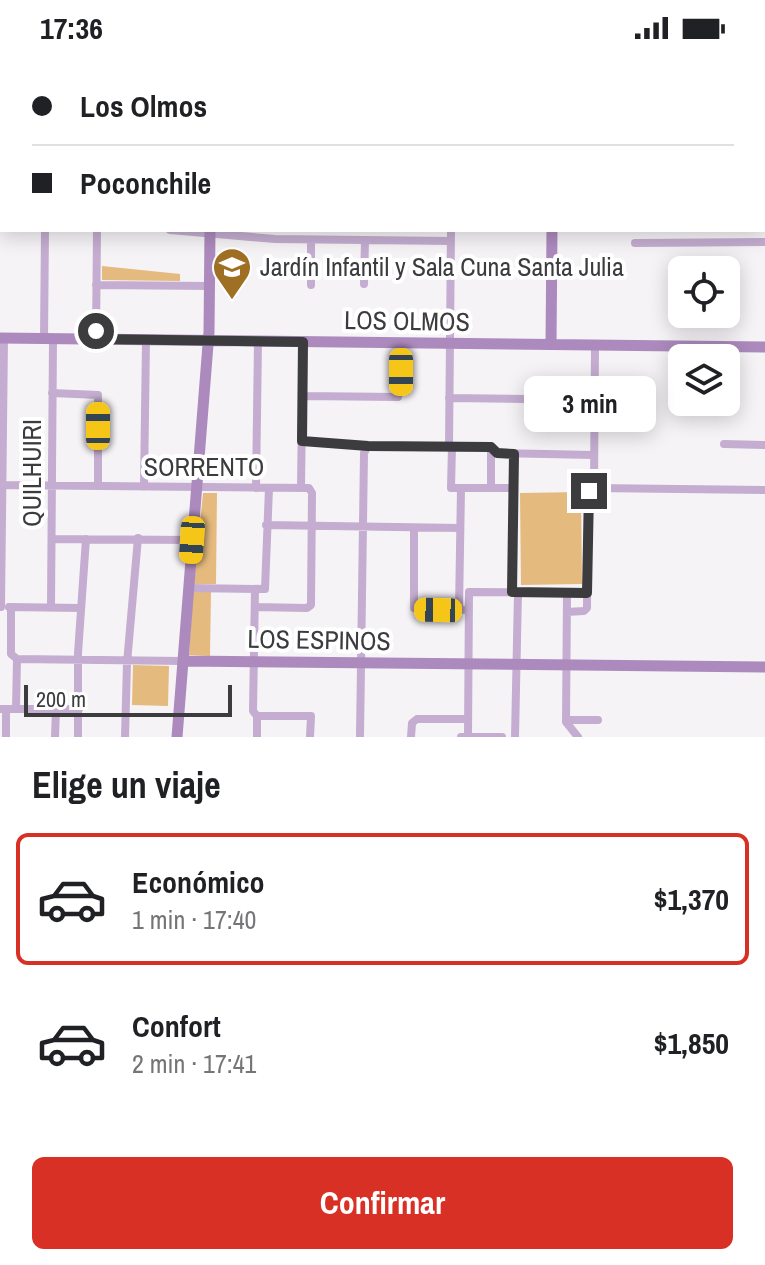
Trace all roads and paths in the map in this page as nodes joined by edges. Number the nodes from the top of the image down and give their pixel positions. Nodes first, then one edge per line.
1 (45, 232) edge
2 (97, 232) edge
3 (210, 232) edge
4 (451, 232) edge
5 (552, 232) edge
6 (311, 240) junction
7 (365, 240) junction
8 (451, 241) junction
9 (765, 242) edge
10 (635, 243) dead end
11 (364, 284) dead end
12 (96, 285) junction
13 (311, 285) dead end
14 (210, 286) junction
15 (2, 338) edge
16 (48, 339) junction
17 (96, 339) junction
18 (146, 340) junction
19 (208, 341) junction
20 (258, 341) junction
21 (303, 342) junction
22 (401, 343) junction
23 (449, 343) junction
24 (551, 344) junction
25 (595, 345) junction
26 (765, 347) edge
27 (52, 393) junction
28 (302, 396) junction
29 (449, 398) junction
30 (594, 400) junction
31 (302, 441) junction
32 (724, 444) dead end
33 (765, 445) edge
34 (368, 446) junction
35 (450, 446) junction
36 (491, 447) junction
37 (514, 454) junction
38 (594, 455) junction
39 (1, 485) edge
40 (52, 486) junction
41 (98, 486) junction
42 (144, 487) junction
43 (195, 488) junction
44 (256, 488) junction
45 (269, 488) junction
46 (306, 488) junction
47 (461, 488) junction
48 (491, 488) junction
49 (513, 488) junction
50 (594, 488) junction
51 (765, 490) edge
52 (266, 525) junction
53 (312, 526) junction
54 (363, 527) junction
55 (414, 528) junction
56 (460, 528) junction
57 (138, 538) junction
58 (52, 539) junction
59 (86, 539) junction
60 (192, 540) junction
61 (188, 588) junction
62 (255, 589) junction
63 (515, 592) junction
64 (567, 593) junction
65 (587, 593) junction
66 (4, 607) edge
67 (51, 607) junction
68 (255, 607) junction
69 (81, 608) junction
70 (464, 610) junction
71 (567, 612) junction
72 (17, 659) junction
73 (78, 660) junction
74 (128, 660) junction
75 (183, 661) junction
76 (254, 662) junction
77 (361, 663) junction
78 (468, 664) junction
79 (517, 665) junction
80 (566, 665) junction
81 (765, 667) edge
82 (7, 709) edge
83 (56, 709) junction
84 (79, 709) junction
85 (257, 716) junction
86 (468, 719) junction
87 (566, 720) junction
88 (598, 720) dead end
89 (6, 737) edge
90 (55, 737) edge
91 (78, 737) edge
92 (125, 737) edge
93 (177, 737) edge
94 (257, 737) edge
95 (310, 737) edge
96 (360, 737) edge
97 (411, 737) edge
98 (461, 737) edge
99 (468, 737) edge
100 (502, 737) edge
101 (515, 737) edge
102 (578, 737) edge

1 - 16 street, QUILHUIRI
2 - 12 street
3 - 6 street
3 - 14 street
4 - 8 street
5 - 24 street
6 - 7 street
6 - 13 street
7 - 8 street
7 - 11 street
8 - 23 street
9 - 10 street
12 - 14 street
12 - 17 street
14 - 19 street
15 - 16 street, LOS OLMOS
15 - 39 street
16 - 17 street, LOS OLMOS
16 - 27 street, QUILHUIRI
17 - 18 street, LOS OLMOS
18 - 19 street, LOS OLMOS
18 - 42 street
19 - 20 street, LOS OLMOS
19 - 43 street
20 - 21 street, LOS OLMOS
20 - 44 street
21 - 22 street, LOS OLMOS
21 - 28 street
22 - 23 street, LOS OLMOS
22 - 28 street
23 - 24 street, LOS OLMOS
23 - 29 street
24 - 25 street, LOS OLMOS
25 - 26 street, LOS OLMOS
25 - 30 street
27 - 40 street, QUILHUIRI
27 - 41 street
28 - 31 street
29 - 30 street
29 - 35 street
30 - 38 street
31 - 34 street
31 - 46 street
32 - 33 street
34 - 35 street
34 - 54 street
35 - 36 street
35 - 47 street
36 - 37 street
36 - 48 street
37 - 38 street
37 - 49 street
38 - 50 street
39 - 40 street, SORRENTO
39 - 66 street
40 - 41 street, SORRENTO
40 - 58 street, QUILHUIRI
41 - 42 street, SORRENTO
42 - 43 street, SORRENTO
43 - 44 street, SORRENTO
43 - 60 street
44 - 45 street, SORRENTO
45 - 46 street, SORRENTO
45 - 52 street
46 - 53 street
47 - 48 street
47 - 56 street
48 - 49 street
49 - 63 street
50 - 51 street
50 - 65 street
52 - 53 street
52 - 62 street
53 - 54 street
53 - 68 street
54 - 55 street
54 - 77 street
55 - 56 street
55 - 70 street
56 - 70 street
57 - 59 street
57 - 60 street
57 - 74 street
58 - 59 street
58 - 67 street, QUILHUIRI
59 - 69 street
60 - 61 street
61 - 62 street
61 - 75 street
62 - 68 street
63 - 64 street
63 - 70 street
63 - 79 street
64 - 65 street
64 - 71 street
65 - 71 street
66 - 67 street
66 - 72 street
67 - 69 street
68 - 76 street
69 - 73 street
70 - 78 street
71 - 80 street
72 - 73 street, LOS ESPINOS
72 - 82 street
73 - 74 street, LOS ESPINOS
73 - 84 street
74 - 75 street, LOS ESPINOS
74 - 92 street
75 - 76 street, LOS ESPINOS
75 - 93 street
76 - 77 street, LOS ESPINOS
76 - 85 street
77 - 78 street, LOS ESPINOS
77 - 96 street
78 - 79 street, LOS ESPINOS
78 - 86 street
79 - 80 street, LOS ESPINOS
79 - 101 street
80 - 81 street, LOS ESPINOS
80 - 87 street
82 - 83 street
82 - 89 street
83 - 84 street
83 - 90 street
84 - 91 street
85 - 94 street
85 - 95 street
86 - 97 street
86 - 99 street
87 - 88 street
87 - 102 street
98 - 99 street
99 - 100 street

